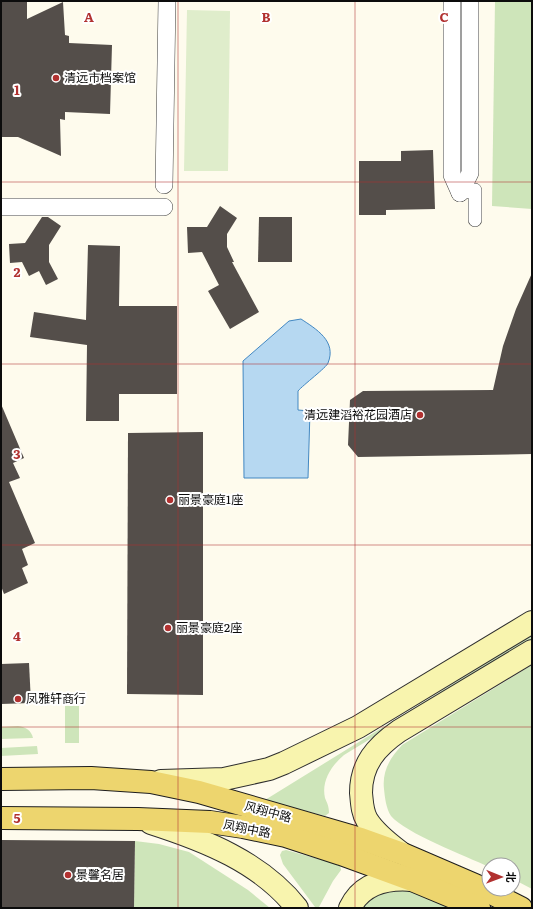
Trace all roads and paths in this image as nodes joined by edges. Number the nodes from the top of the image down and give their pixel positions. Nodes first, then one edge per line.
1 (167, 1) edge
2 (452, 1) edge
3 (470, 1) edge
4 (164, 185) dead end
5 (460, 193) junction
6 (1, 207) edge
7 (164, 207) dead end
8 (475, 220) dead end
9 (532, 622) edge
10 (532, 651) edge
11 (1, 779) edge
12 (151, 782) junction
13 (1, 818) edge
14 (138, 818) junction
15 (403, 854) junction
16 (412, 880) junction
17 (297, 908) edge
18 (350, 908) edge
19 (479, 908) edge
20 (521, 908) edge

1 - 4 street
2 - 5 street
3 - 5 street
5 - 8 street
6 - 7 street
9 - 12 main road
10 - 15 main road
11 - 12 main road, 风翔中路
12 - 15 main road, 风翔中路
13 - 14 main road, 凤翔中路
14 - 16 main road, 凤翔中路
14 - 17 main road
15 - 20 main road, 风翔中路
16 - 18 main road
16 - 19 main road, 凤翔中路

